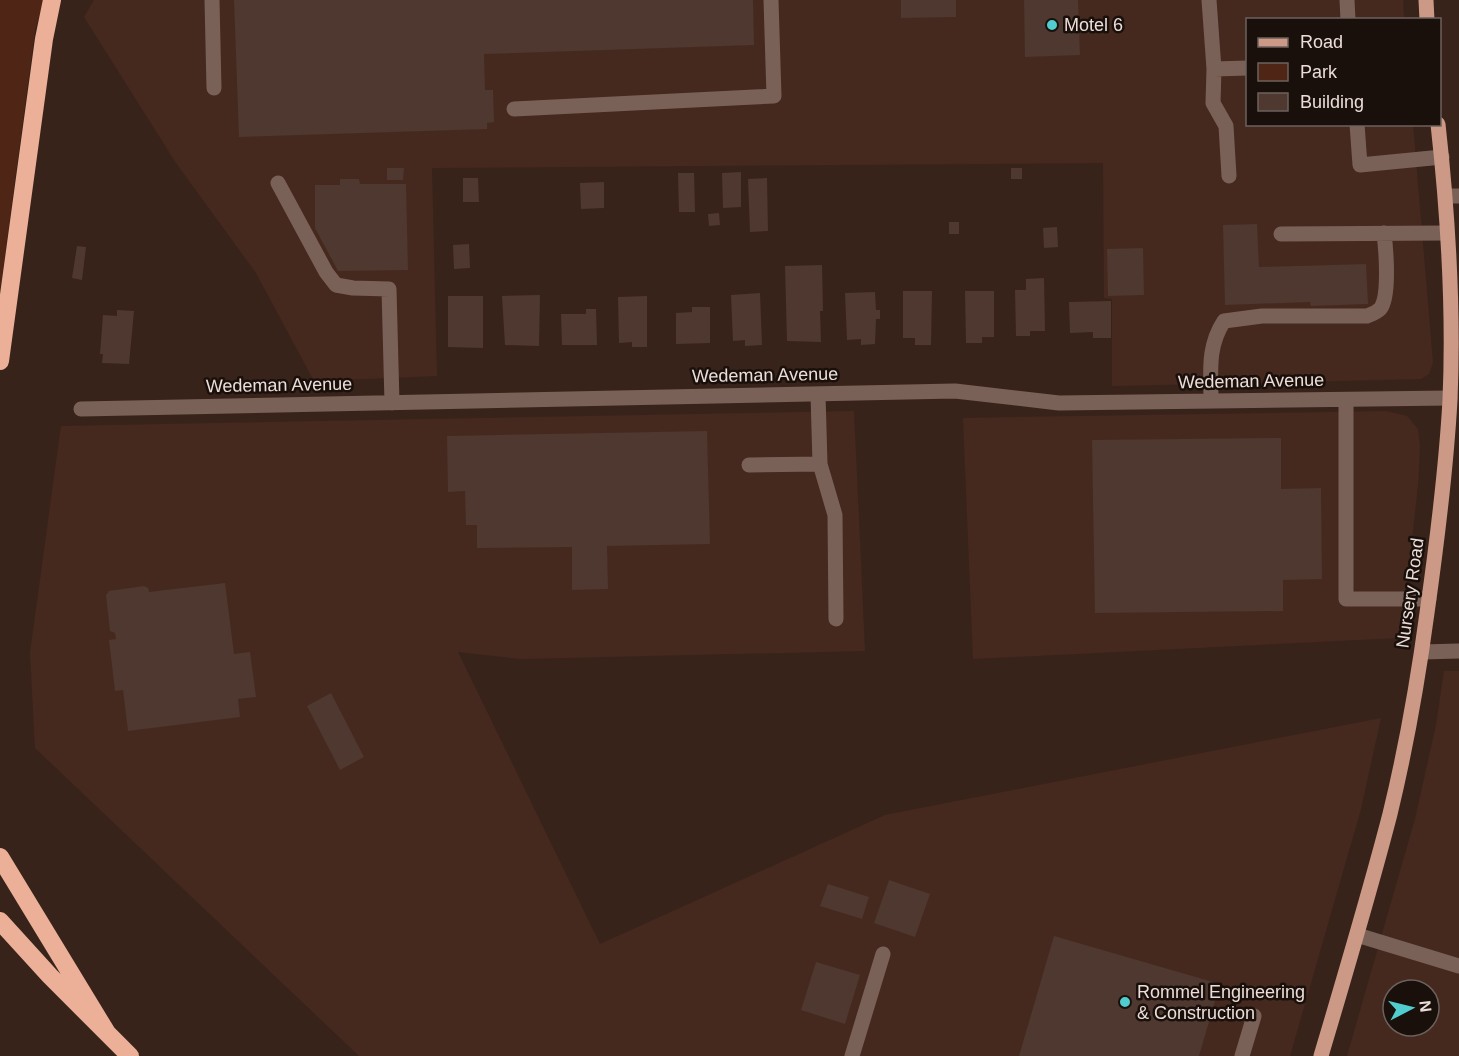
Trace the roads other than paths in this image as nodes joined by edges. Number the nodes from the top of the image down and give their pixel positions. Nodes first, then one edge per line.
1 (52, 0) edge
2 (212, 0) edge
3 (771, 0) edge
4 (1209, 0) edge
5 (1347, 0) edge
6 (1426, 0) edge
7 (1348, 18) edge
8 (1427, 18) edge
9 (1246, 68) edge
10 (1214, 69) junction
11 (214, 88) dead end
12 (514, 110) dead end
13 (1357, 126) edge
14 (1438, 126) edge
15 (1442, 157) junction
16 (1229, 176) dead end
17 (278, 183) dead end
18 (1453, 196) edge
19 (1384, 233) junction
20 (1447, 233) junction
21 (1281, 234) dead end
22 (0, 361) edge
23 (818, 394) junction
24 (1450, 398) junction
25 (1346, 400) junction
26 (1211, 401) junction
27 (392, 403) junction
28 (81, 409) dead end
29 (820, 464) junction
30 (749, 465) dead end
31 (1429, 599) junction
32 (836, 619) dead end
33 (1459, 651) edge
34 (1422, 652) junction
35 (0, 857) edge
36 (0, 921) edge
37 (1357, 936) junction
38 (883, 954) dead end
39 (1459, 966) edge
40 (1254, 1016) dead end
41 (107, 1033) junction
42 (130, 1056) edge
43 (852, 1056) edge
44 (1242, 1056) edge
45 (1321, 1056) edge

1 - 22 highway
2 - 11 street
3 - 12 street
4 - 10 street
5 - 7 street
6 - 8 main road
9 - 10 street
10 - 16 street
13 - 15 street
14 - 15 main road, Nursery Road
15 - 18 main road, Nursery Road
17 - 27 street
18 - 20 main road, Nursery Road
19 - 20 street
19 - 21 street
19 - 26 street
20 - 24 main road, Nursery Road
23 - 26 street, Wedeman Avenue
23 - 27 street, Wedeman Avenue
23 - 29 street
24 - 25 street, Wedeman Avenue
24 - 31 main road, Nursery Road
25 - 26 street, Wedeman Avenue
25 - 31 street
27 - 28 street, Wedeman Avenue
29 - 30 street
29 - 32 street
31 - 34 main road, Nursery Road
33 - 34 street
34 - 37 main road, Nursery Road
35 - 41 highway
36 - 41 highway
37 - 39 street
37 - 45 main road, Nursery Road
38 - 43 street
40 - 44 street
41 - 42 highway

